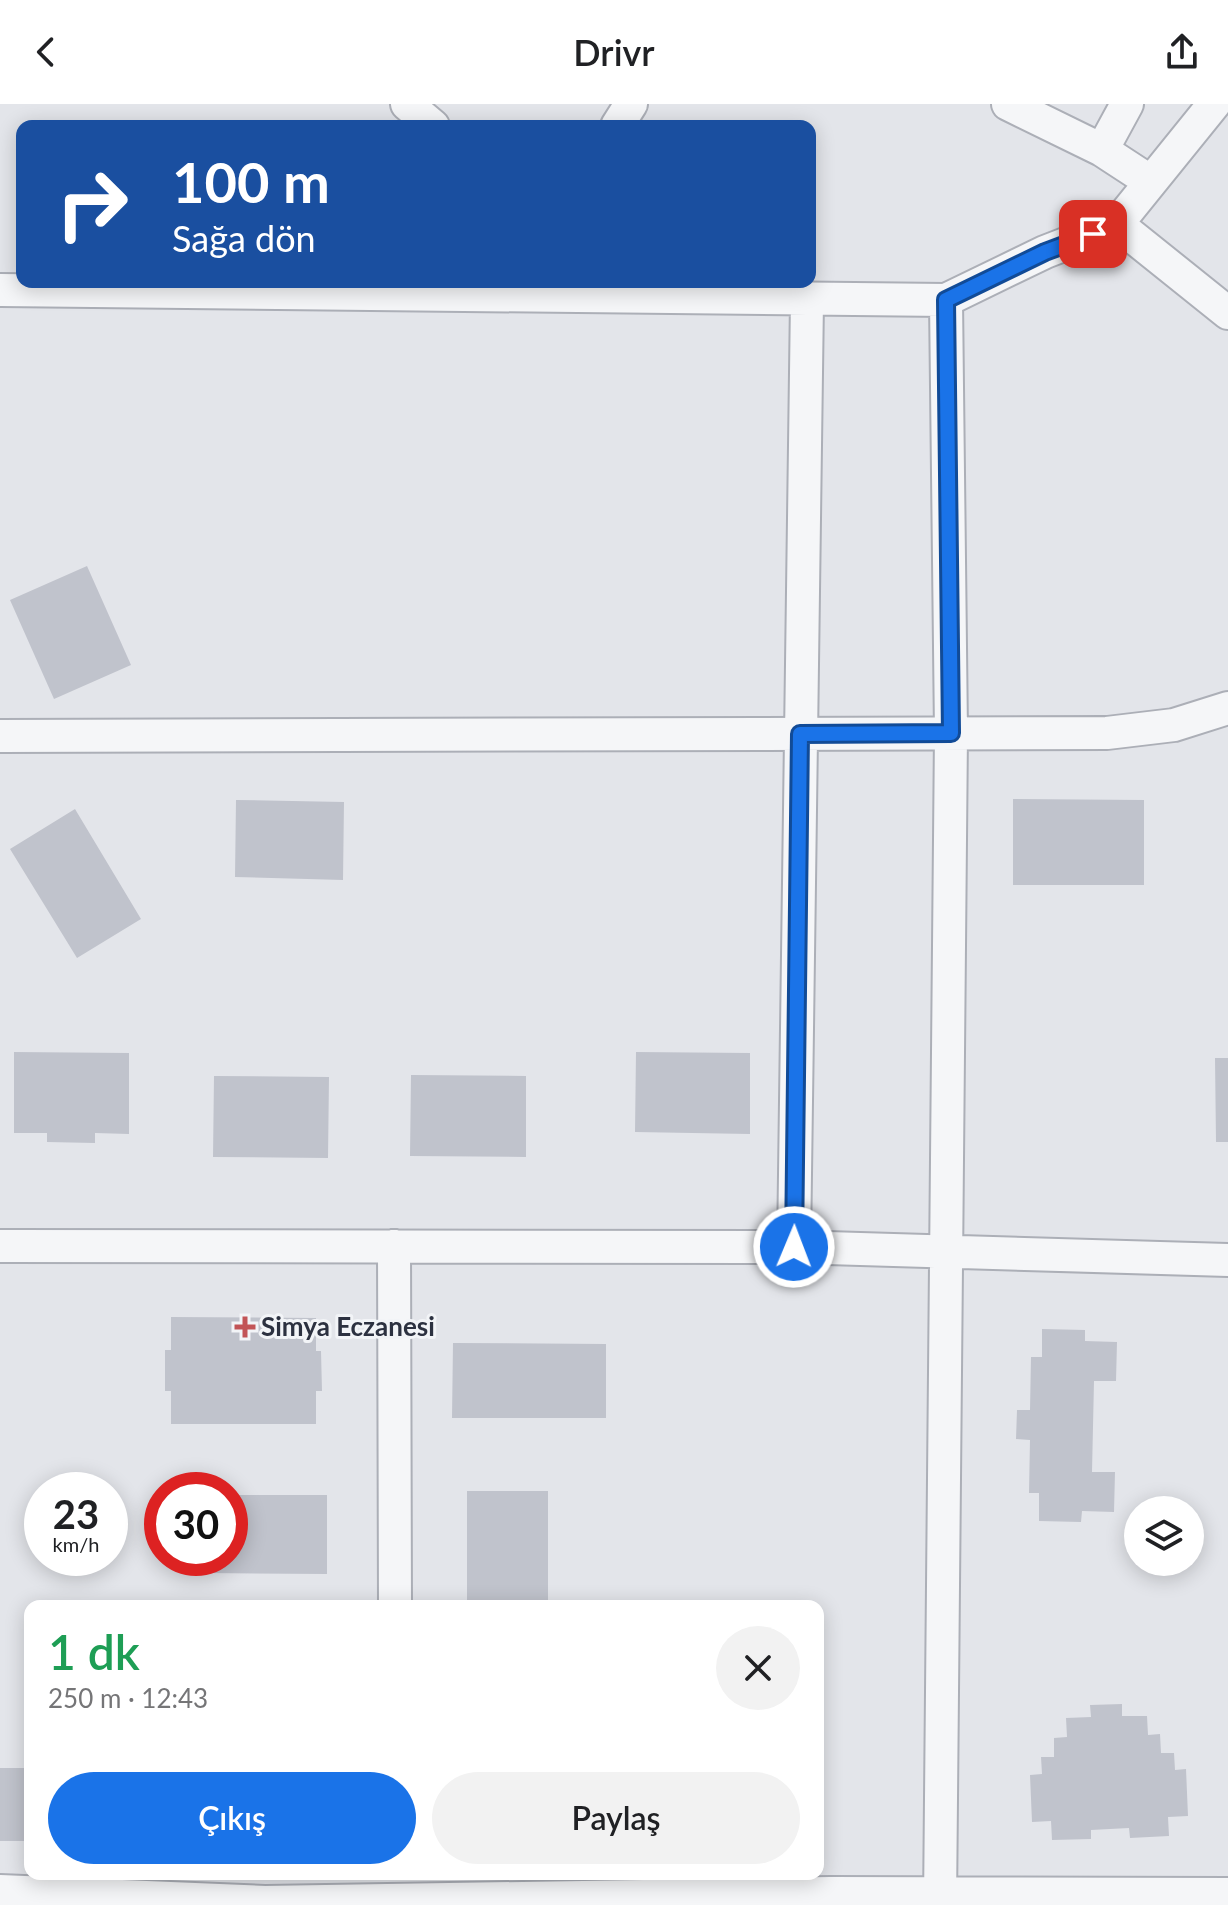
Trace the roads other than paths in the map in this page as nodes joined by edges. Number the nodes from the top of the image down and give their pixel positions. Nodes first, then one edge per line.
1 (407, 104) edge
2 (1008, 104) edge
3 (1127, 104) edge
4 (1214, 104) edge
5 (426, 120) edge
6 (1102, 150) junction
7 (1151, 182) junction
8 (1117, 224) junction
9 (0, 290) edge
10 (807, 300) junction
11 (946, 300) junction
12 (1228, 313) edge
13 (1228, 708) edge
14 (951, 733) junction
15 (800, 734) junction
16 (0, 736) edge
17 (0, 1246) edge
18 (394, 1246) junction
19 (794, 1247) junction
20 (946, 1250) junction
21 (1228, 1260) edge
22 (395, 1600) edge
23 (395, 1887) edge
24 (0, 1891) edge
25 (1228, 1894) edge
26 (830, 1899) edge
27 (940, 1899) edge

1 - 5 street
2 - 6 street
3 - 6 street
4 - 7 street
6 - 7 street
7 - 8 street
8 - 11 street
8 - 12 street
9 - 10 street
10 - 11 street
10 - 15 street
11 - 14 street
13 - 14 street
14 - 15 street
14 - 20 street
15 - 16 street
15 - 19 street
17 - 18 street
18 - 19 street
18 - 22 street
19 - 20 street
20 - 21 street
20 - 27 street
23 - 24 street
23 - 26 street
25 - 27 street
26 - 27 street

